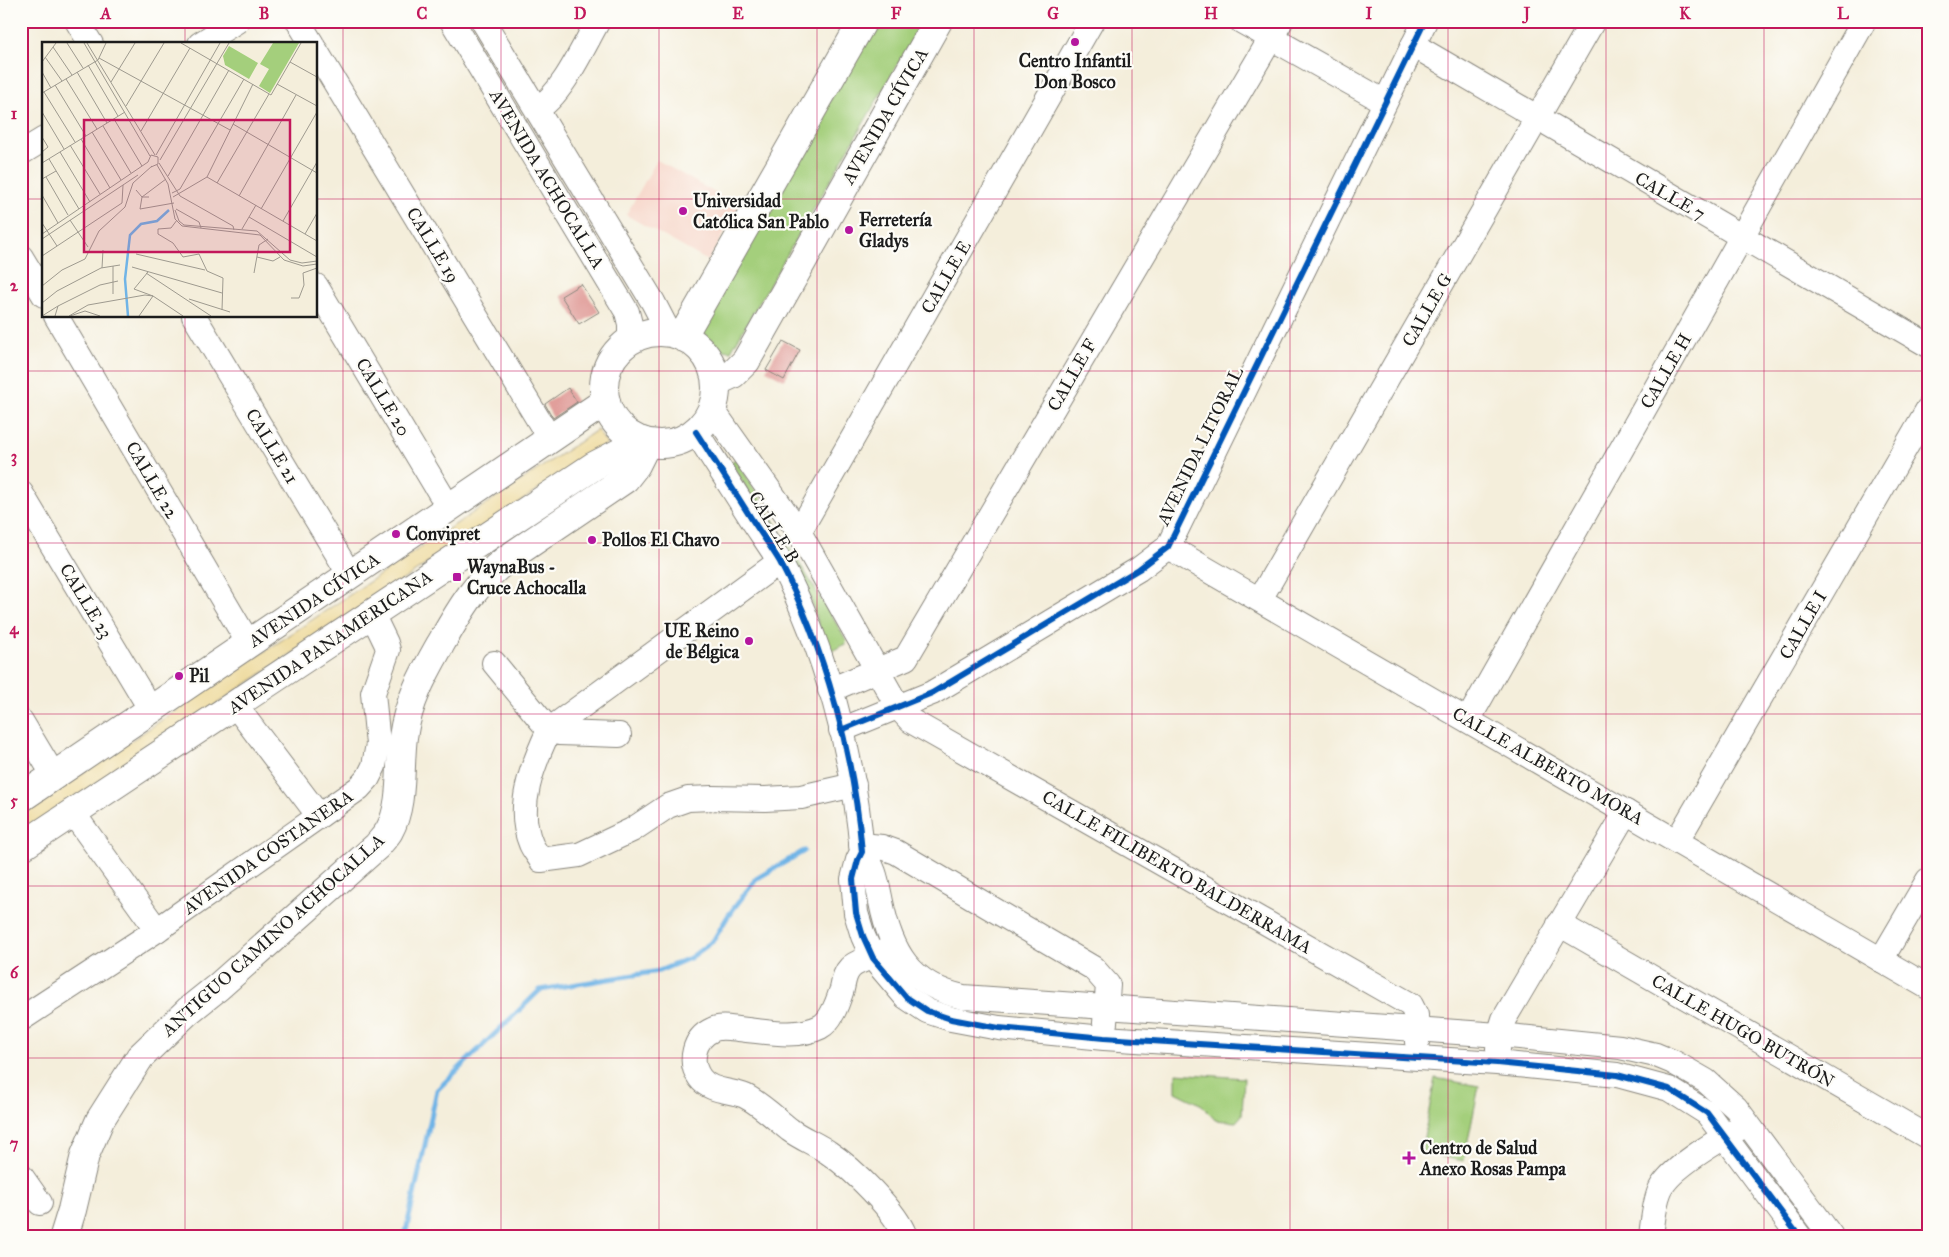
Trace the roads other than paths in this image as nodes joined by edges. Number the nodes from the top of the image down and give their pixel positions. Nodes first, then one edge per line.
1 (77, 21) edge
2 (298, 21) edge
3 (452, 21) edge
4 (484, 21) edge
5 (598, 21) edge
6 (863, 21) edge
7 (938, 21) edge
8 (1092, 21) edge
9 (1242, 21) edge
10 (1425, 21) edge
11 (1593, 21) edge
12 (1864, 21) edge
13 (226, 24) edge
14 (1276, 30) edge
15 (89, 42) edge
16 (203, 42) edge
17 (311, 42) edge
18 (1413, 45) junction
19 (318, 54) edge
20 (1385, 102) junction
21 (537, 109) junction
22 (1537, 118) junction
23 (42, 140) edge
24 (21, 153) edge
25 (1742, 237) junction
26 (21, 257) edge
27 (318, 289) edge
28 (42, 292) edge
29 (57, 318) edge
30 (195, 318) edge
31 (676, 335) junction
32 (630, 341) junction
33 (1928, 345) edge
34 (716, 382) junction
35 (606, 401) junction
36 (1928, 409) edge
37 (712, 410) junction
38 (696, 432) junction
39 (550, 439) junction
40 (644, 442) junction
41 (21, 493) edge
42 (449, 508) junction
43 (799, 532) junction
44 (1168, 547) junction
45 (779, 562) junction
46 (350, 575) junction
47 (1260, 599) junction
48 (372, 614) junction
49 (249, 644) junction
50 (494, 664) dead end
51 (877, 671) junction
52 (830, 690) junction
53 (235, 705) junction
54 (898, 707) junction
55 (151, 710) junction
56 (21, 720) edge
57 (1468, 720) junction
58 (549, 730) junction
59 (841, 730) junction
60 (619, 735) dead end
61 (54, 776) junction
62 (854, 785) junction
63 (21, 798) edge
64 (1626, 812) junction
65 (73, 813) junction
66 (319, 816) junction
67 (1677, 842) junction
68 (21, 847) edge
69 (861, 849) junction
70 (1928, 880) edge
71 (1559, 924) junction
72 (157, 930) junction
73 (894, 946) junction
74 (873, 958) junction
75 (1882, 960) junction
76 (1928, 987) edge
77 (1106, 1007) junction
78 (21, 1019) edge
79 (1417, 1028) junction
80 (1500, 1035) junction
81 (1104, 1038) junction
82 (1417, 1058) junction
83 (1497, 1063) junction
84 (1748, 1123) junction
85 (1926, 1131) edge
86 (1725, 1136) junction
87 (21, 1176) edge
88 (40, 1203) dead end
89 (64, 1236) edge
90 (905, 1236) edge
91 (1650, 1236) edge
92 (1799, 1236) edge
93 (1831, 1236) edge

1 - 15 street
2 - 17 street
3 - 32 street, AVENIDA ACHOCALLA
4 - 21 street, AVENIDA ACHOCALLA
5 - 21 street
6 - 31 main road
7 - 34 main road, AVENIDA CÍVICA
8 - 43 street, CALLE E
9 - 14 street
10 - 18 street, AVENIDA LITORAL
11 - 22 street, CALLE G
12 - 25 street, CALLE H
13 - 16 street
14 - 20 street
14 - 51 street, CALLE F
18 - 20 street, AVENIDA LITORAL
18 - 22 street, CALLE 7
19 - 39 street, CALLE 19
20 - 44 street, AVENIDA LITORAL
21 - 31 street, AVENIDA ACHOCALLA
22 - 25 street, CALLE 7
22 - 47 street, CALLE G
23 - 24 street
25 - 33 street, CALLE 7
25 - 57 street, CALLE H
26 - 28 street
27 - 42 street, CALLE 20
29 - 49 street, CALLE 22
30 - 46 street, CALLE 21
31 - 32 main road
31 - 34 main road
32 - 35 main road
34 - 37 main road
35 - 39 main road, AVENIDA CÍVICA
35 - 40 main road
36 - 67 street, CALLE I
37 - 38 main road
37 - 43 street, CALLE B
38 - 40 main road
38 - 45 street, CALLE B
39 - 42 main road, AVENIDA CÍVICA
40 - 48 main road, AVENIDA PANAMERICANA
40 - 89 main road, ANTIGUO CAMINO ACHOCALLA
41 - 55 street, CALLE 23
42 - 46 main road, AVENIDA CÍVICA
43 - 51 street, CALLE B
44 - 47 street, CALLE ALBERTO MORA
44 - 54 street, AVENIDA LITORAL
45 - 52 street, CALLE B
45 - 58 street
46 - 49 main road, AVENIDA CÍVICA
47 - 57 street, CALLE ALBERTO MORA
48 - 53 main road, AVENIDA PANAMERICANA
48 - 66 street, AVENIDA COSTANERA
49 - 55 main road, AVENIDA CÍVICA
50 - 58 street
51 - 52 street, CALLE F
51 - 54 street, CALLE B
52 - 59 street, CALLE B
53 - 65 main road, AVENIDA PANAMERICANA
53 - 66 street
54 - 59 street, AVENIDA LITORAL
54 - 79 street, CALLE FILIBERTO BALDERRAMA
55 - 61 main road, AVENIDA CÍVICA
56 - 61 street
57 - 64 street, CALLE ALBERTO MORA
58 - 60 street
58 - 62 street
59 - 62 street, CALLE B
61 - 63 main road, AVENIDA CÍVICA
62 - 69 street, CALLE B
64 - 67 street, CALLE ALBERTO MORA
64 - 71 street
65 - 68 main road, AVENIDA PANAMERICANA
65 - 72 street
66 - 72 street, AVENIDA COSTANERA
67 - 75 street, CALLE ALBERTO MORA
69 - 73 street
69 - 74 street
69 - 77 street
70 - 75 street
71 - 80 street
71 - 85 street, CALLE HUGO BUTRÓN
72 - 78 street, AVENIDA COSTANERA
73 - 74 street
73 - 77 street
74 - 81 street
74 - 90 street
75 - 76 street, CALLE ALBERTO MORA
77 - 79 street
77 - 81 street
79 - 80 street
79 - 82 street, CALLE FILIBERTO BALDERRAMA
80 - 83 street
80 - 84 street
81 - 82 street
82 - 83 street
83 - 86 street
84 - 86 street
84 - 93 street
86 - 91 street
86 - 92 street
87 - 88 street

